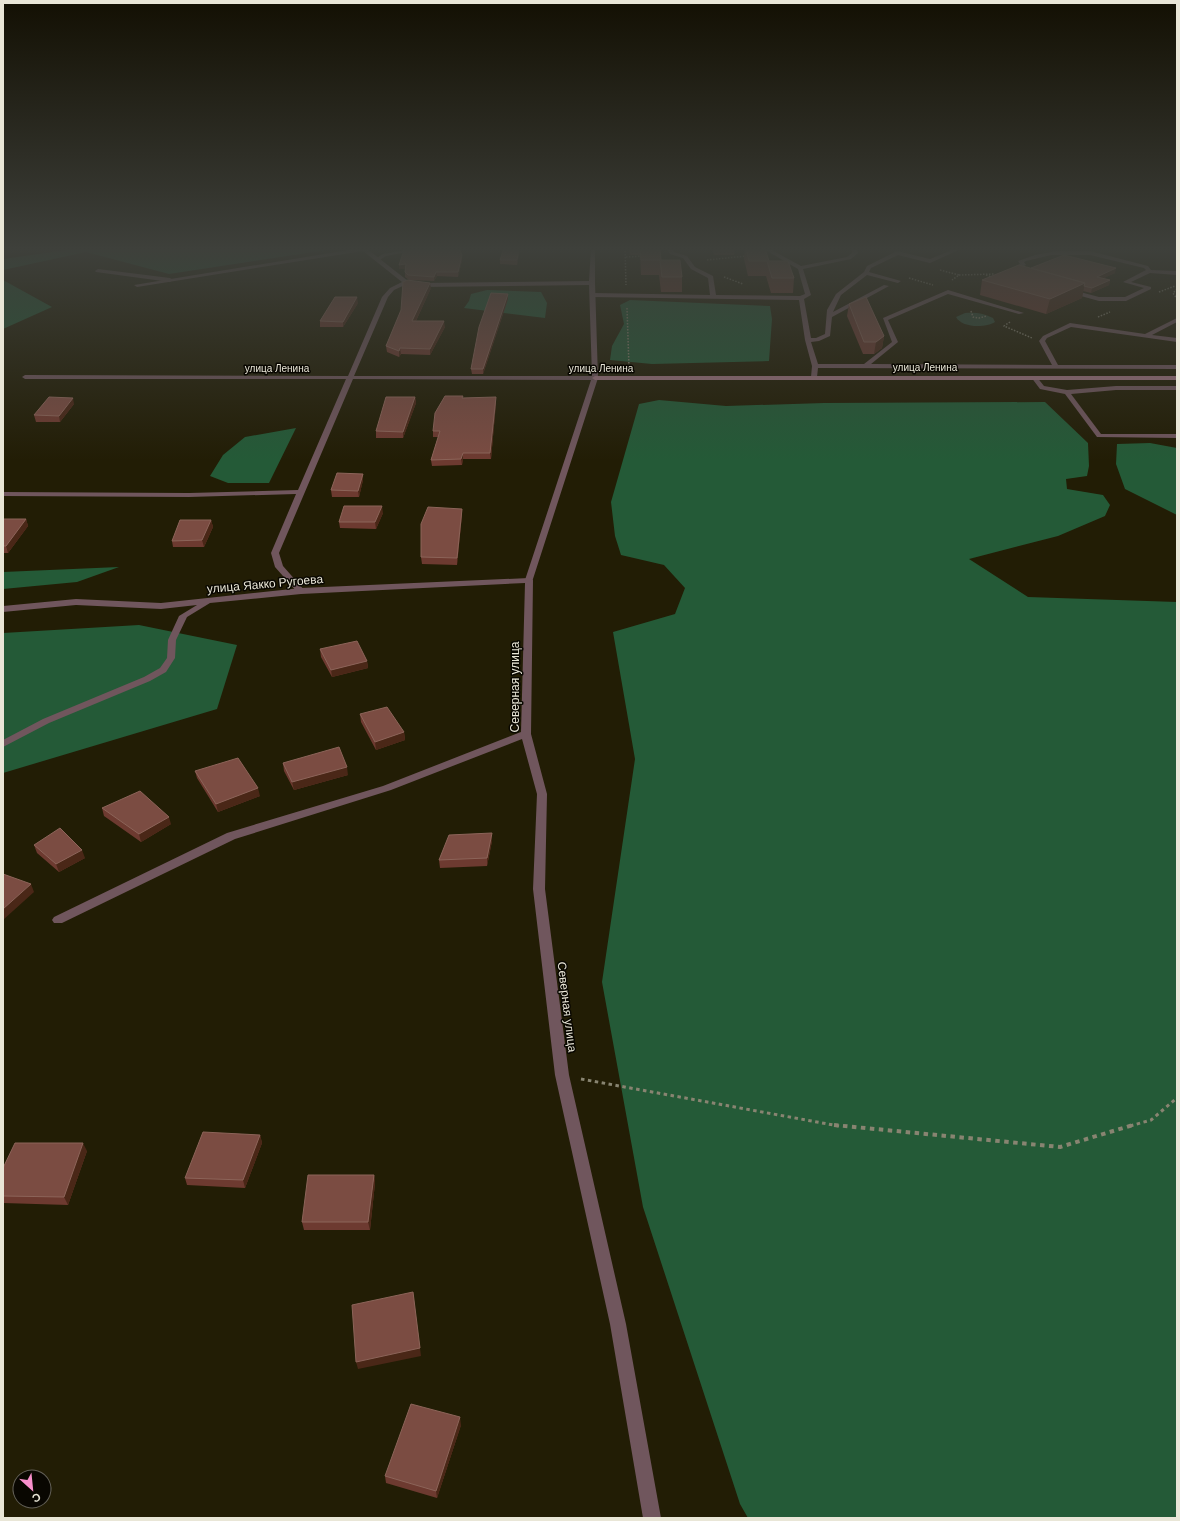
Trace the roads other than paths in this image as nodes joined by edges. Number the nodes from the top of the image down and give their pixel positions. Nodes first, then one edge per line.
1 (375, 319) edge
2 (594, 319) edge
3 (804, 319) edge
4 (829, 319) edge
5 (885, 319) edge
6 (1177, 320) edge
7 (1147, 335) junction
8 (808, 340) junction
9 (1177, 340) edge
10 (815, 366) junction
11 (864, 366) junction
12 (1056, 367) junction
13 (1177, 367) edge
14 (25, 377) dead end
15 (814, 377) junction
16 (1034, 377) junction
17 (1109, 377) junction
18 (350, 378) junction
19 (595, 378) junction
20 (1177, 378) edge
21 (1116, 388) junction
22 (1177, 388) edge
23 (1067, 392) junction
24 (1177, 436) edge
25 (301, 492) junction
26 (3, 494) edge
27 (529, 580) junction
28 (301, 591) junction
29 (211, 600) junction
30 (3, 609) edge
31 (526, 734) junction
32 (3, 744) edge
33 (58, 920) dead end
34 (652, 1518) edge

1 - 18 street
2 - 19 street, Северная улица
3 - 8 street
4 - 8 street
5 - 11 street
6 - 7 street
7 - 9 street
7 - 12 street
8 - 10 street
10 - 11 street
10 - 15 street
11 - 12 street
12 - 13 street
14 - 18 street, улица Ленина
15 - 16 street, улица Ленина
15 - 19 street, улица Ленина
16 - 17 street, улица Ленина
16 - 23 street
17 - 20 street, улица Ленина
17 - 21 street
18 - 19 street, улица Ленина
18 - 25 street
19 - 27 street, Северная улица
21 - 22 street
21 - 23 street
23 - 24 street
25 - 26 street
25 - 28 street
27 - 28 street, улица Яакко Ругоева
27 - 31 street, Северная улица
28 - 29 street, улица Яакко Ругоева
29 - 30 street, улица Яакко Ругоева
29 - 32 street
31 - 33 street
31 - 34 street, Северная улица

